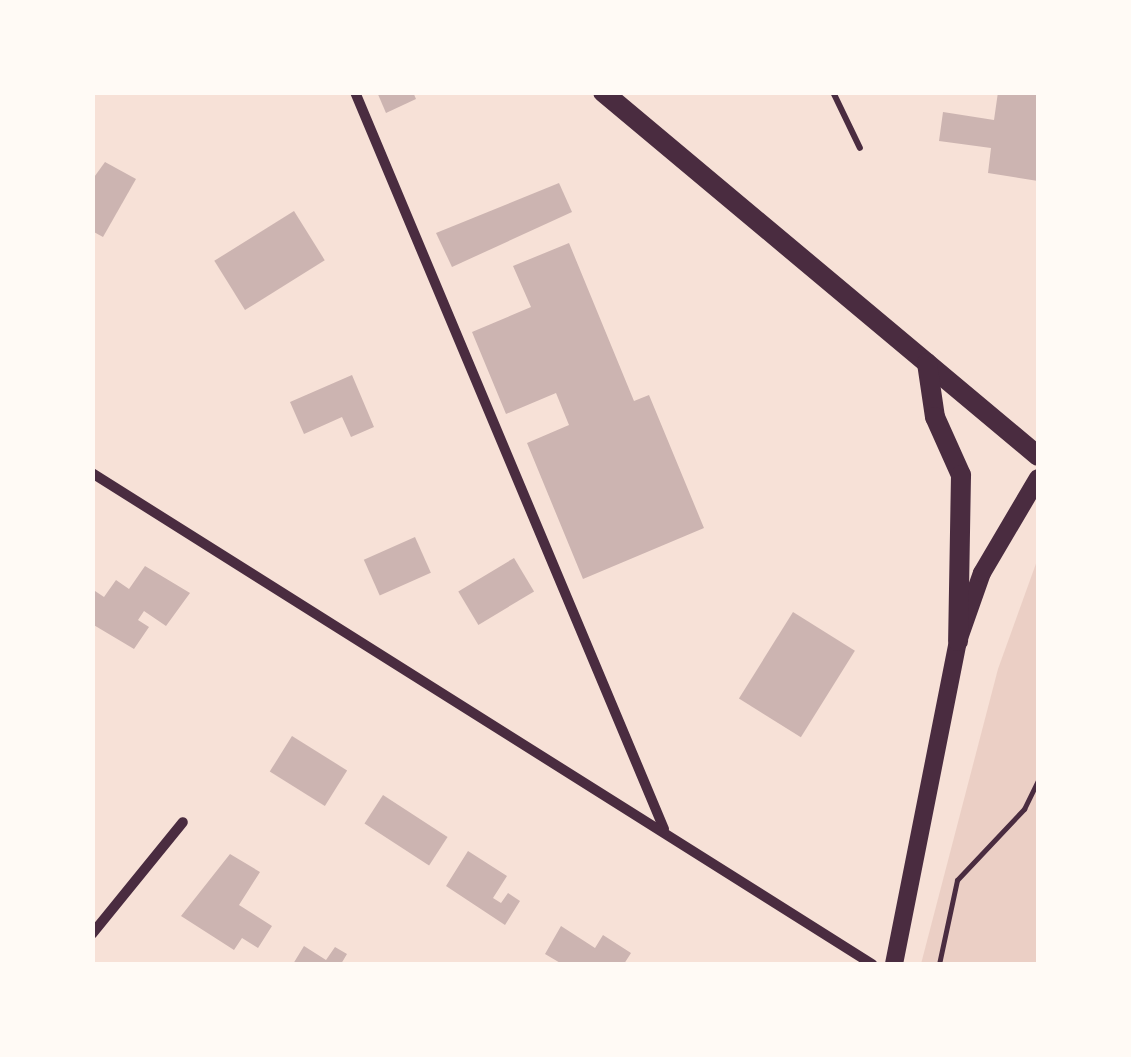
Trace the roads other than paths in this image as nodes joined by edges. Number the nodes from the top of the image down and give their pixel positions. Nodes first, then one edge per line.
1 (355, 92) edge
2 (603, 92) edge
3 (833, 92) edge
4 (860, 148) dead end
5 (926, 362) junction
6 (1038, 456) edge
7 (92, 472) edge
8 (1038, 478) edge
9 (958, 641) junction
10 (183, 822) dead end
11 (664, 830) junction
12 (92, 934) edge
13 (872, 964) edge
14 (894, 964) edge

1 - 11 street
2 - 5 main road
3 - 4 lane
5 - 6 main road
5 - 9 main road
7 - 11 street
8 - 9 main road
9 - 14 main road
10 - 12 street
11 - 13 street

